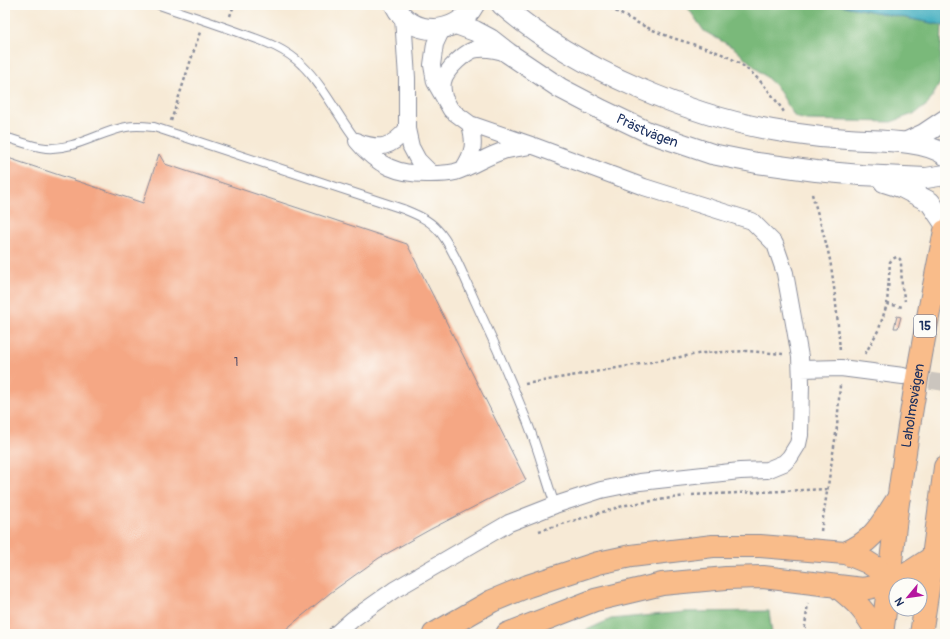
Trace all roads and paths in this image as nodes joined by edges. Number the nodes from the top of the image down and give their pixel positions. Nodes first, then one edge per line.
1 (159, 5) edge
2 (474, 5) edge
3 (502, 5) edge
4 (604, 5) edge
5 (399, 11) edge
6 (204, 20) junction
7 (449, 26) junction
8 (508, 53) junction
9 (444, 99) junction
10 (786, 115) dead end
11 (945, 120) edge
12 (470, 124) junction
13 (407, 129) junction
14 (168, 131) junction
15 (5, 137) edge
16 (358, 142) junction
17 (907, 142) junction
18 (534, 146) junction
19 (945, 155) edge
20 (463, 169) junction
21 (432, 174) junction
22 (861, 175) junction
23 (945, 175) edge
24 (812, 194) dead end
25 (945, 224) edge
26 (945, 231) edge
27 (905, 301) dead end
28 (887, 304) junction
29 (903, 307) dead end
30 (800, 363) junction
31 (841, 368) junction
32 (863, 371) junction
33 (903, 376) tunnel mouth
34 (513, 386) junction
35 (945, 467) edge
36 (827, 489) junction
37 (899, 497) junction
38 (555, 506) junction
39 (530, 514) junction
40 (820, 536) dead end
41 (845, 553) junction
42 (933, 557) junction
43 (893, 577) edge
44 (903, 577) edge
45 (888, 580) edge
46 (836, 586) junction
47 (888, 586) edge
48 (809, 595) dead end
49 (888, 605) edge
50 (919, 623) edge
51 (336, 634) edge
52 (434, 634) edge
53 (507, 634) edge
54 (804, 634) edge
55 (878, 634) edge
56 (882, 634) edge

1 - 6 lane
2 - 7 street
3 - 17 street
4 - 10 path
5 - 7 street, Prästvägen
5 - 13 street
6 - 14 path
6 - 16 lane
7 - 8 street, Prästvägen
7 - 9 street
8 - 9 street
8 - 22 street, Prästvägen
9 - 12 street
11 - 17 street
12 - 18 street
12 - 20 street
13 - 16 street
13 - 21 street
14 - 15 lane
14 - 34 lane
16 - 21 street
17 - 19 street
18 - 20 street
18 - 30 street
20 - 21 street
22 - 23 street, Prästvägen
22 - 25 street, Prästvägen
24 - 31 path
26 - 37 main road, Laholmsvägen / 15
27 - 28 path
28 - 29 path
28 - 32 path
30 - 31 street
30 - 34 path
30 - 38 street
31 - 32 street
31 - 36 path
32 - 33 street
34 - 38 lane
35 - 42 main road
36 - 39 path
36 - 40 path
37 - 41 main road
37 - 43 main road, Laholmsvägen / 15
38 - 39 street
39 - 51 street
41 - 45 main road
41 - 52 main road
42 - 44 main road
42 - 50 main road
46 - 47 main road
46 - 53 main road
46 - 55 main road
48 - 54 path
49 - 56 main road, Laholmsvägen

